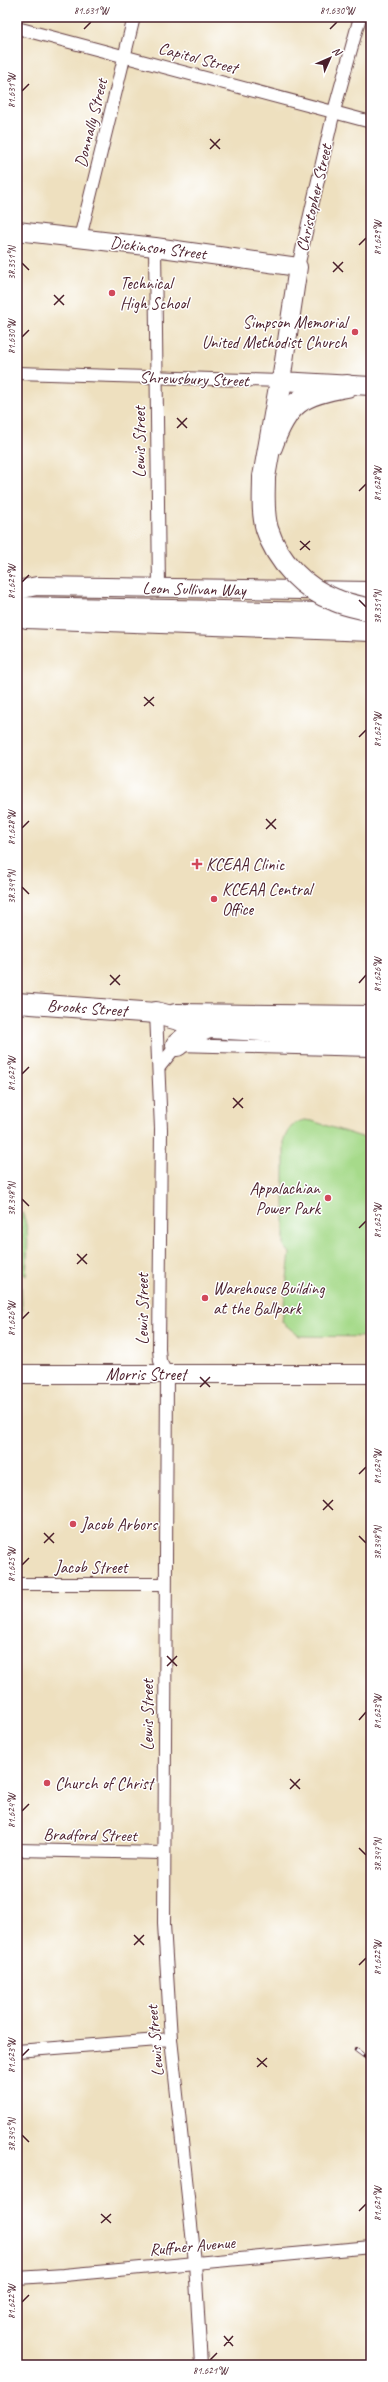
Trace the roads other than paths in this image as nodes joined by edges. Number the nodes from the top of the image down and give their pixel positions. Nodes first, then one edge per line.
1 (134, 17) edge
2 (360, 17) edge
3 (17, 28) edge
4 (126, 56) junction
5 (334, 111) junction
6 (371, 122) edge
7 (17, 231) edge
8 (80, 238) junction
9 (155, 247) junction
10 (298, 267) junction
11 (17, 373) edge
12 (155, 378) junction
13 (281, 381) junction
14 (347, 386) junction
15 (371, 386) edge
16 (271, 447) junction
17 (158, 589) junction
18 (17, 590) edge
19 (371, 591) edge
20 (17, 608) edge
21 (371, 610) edge
22 (371, 615) edge
23 (17, 618) edge
24 (371, 632) edge
25 (17, 1003) edge
26 (156, 1013) junction
27 (371, 1015) edge
28 (209, 1027) junction
29 (371, 1034) edge
30 (178, 1045) junction
31 (371, 1050) edge
32 (160, 1066) junction
33 (17, 1374) edge
34 (167, 1374) junction
35 (371, 1374) edge
36 (17, 1584) edge
37 (165, 1584) junction
38 (17, 1850) edge
39 (163, 1853) junction
40 (171, 2039) junction
41 (17, 2051) edge
42 (371, 2248) edge
43 (195, 2262) junction
44 (17, 2278) edge
45 (201, 2365) edge

1 - 4 street, Donnally Street
2 - 5 street, Christopher Street
3 - 4 street, Capitol Street
4 - 5 street, Capitol Street
4 - 8 street, Donnally Street
5 - 6 street, Capitol Street
5 - 10 street, Christopher Street
7 - 8 street, Dickinson Street
8 - 9 street, Dickinson Street
9 - 10 street, Dickinson Street
9 - 12 street, Lewis Street
10 - 13 street, Christopher Street
11 - 12 street, Shrewsbury Street
12 - 13 street, Shrewsbury Street
12 - 17 street, Lewis Street
13 - 14 street, Shrewsbury Street
13 - 16 highway
14 - 15 street, Shrewsbury Street
14 - 16 highway
16 - 21 highway, bridge
17 - 18 street, Leon Sullivan Way
17 - 19 street, Leon Sullivan Way
20 - 22 highway
23 - 24 street, Leon Sullivan Way
25 - 26 main road, Brooks Street
26 - 27 street
26 - 28 highway
26 - 32 street, Lewis Street
28 - 29 highway
28 - 30 highway
30 - 31 street
30 - 32 street
32 - 34 street, Lewis Street
33 - 34 street, Morris Street
34 - 35 street, Morris Street
34 - 37 street, Lewis Street
36 - 37 street, Jacob Street
37 - 39 street, Lewis Street
38 - 39 street, Bradford Street
39 - 40 street, Lewis Street
40 - 41 street
40 - 43 street, Lewis Street
42 - 43 street, Ruffner Avenue
43 - 44 street, Ruffner Avenue
43 - 45 street, Lewis Street

